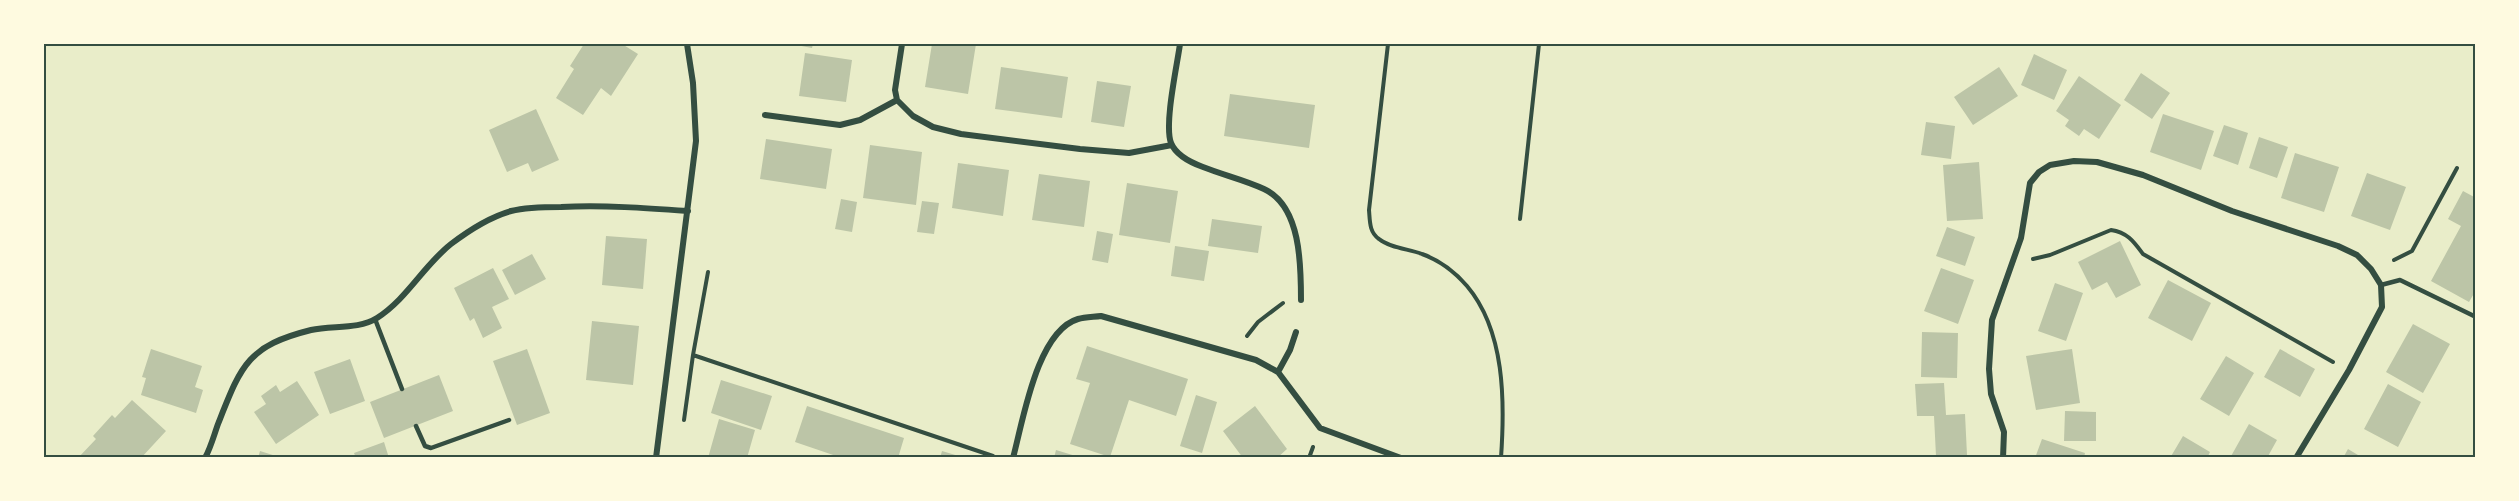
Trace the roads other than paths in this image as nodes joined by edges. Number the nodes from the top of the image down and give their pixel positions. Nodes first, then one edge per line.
1 (687, 44) edge
2 (902, 44) edge
3 (1180, 44) edge
4 (897, 100) junction
5 (765, 115) dead end
6 (1172, 144) junction
7 (688, 211) junction
8 (2381, 285) junction
9 (1301, 300) dead end
10 (2475, 317) edge
11 (375, 319) junction
12 (1296, 332) dead end
13 (1278, 372) junction
14 (402, 389) dead end
15 (509, 420) dead end
16 (416, 426) dead end
17 (205, 458) edge
18 (656, 458) edge
19 (1013, 458) edge
20 (1401, 458) edge
21 (2003, 458) edge
22 (2296, 458) edge

1 - 7 street
2 - 4 street
3 - 6 street
4 - 5 street
4 - 6 street
6 - 9 street
7 - 11 street
7 - 18 street
8 - 10 lane
8 - 21 street
8 - 22 street
11 - 14 lane
11 - 17 street
12 - 13 street
13 - 19 street
13 - 20 street
15 - 16 lane

